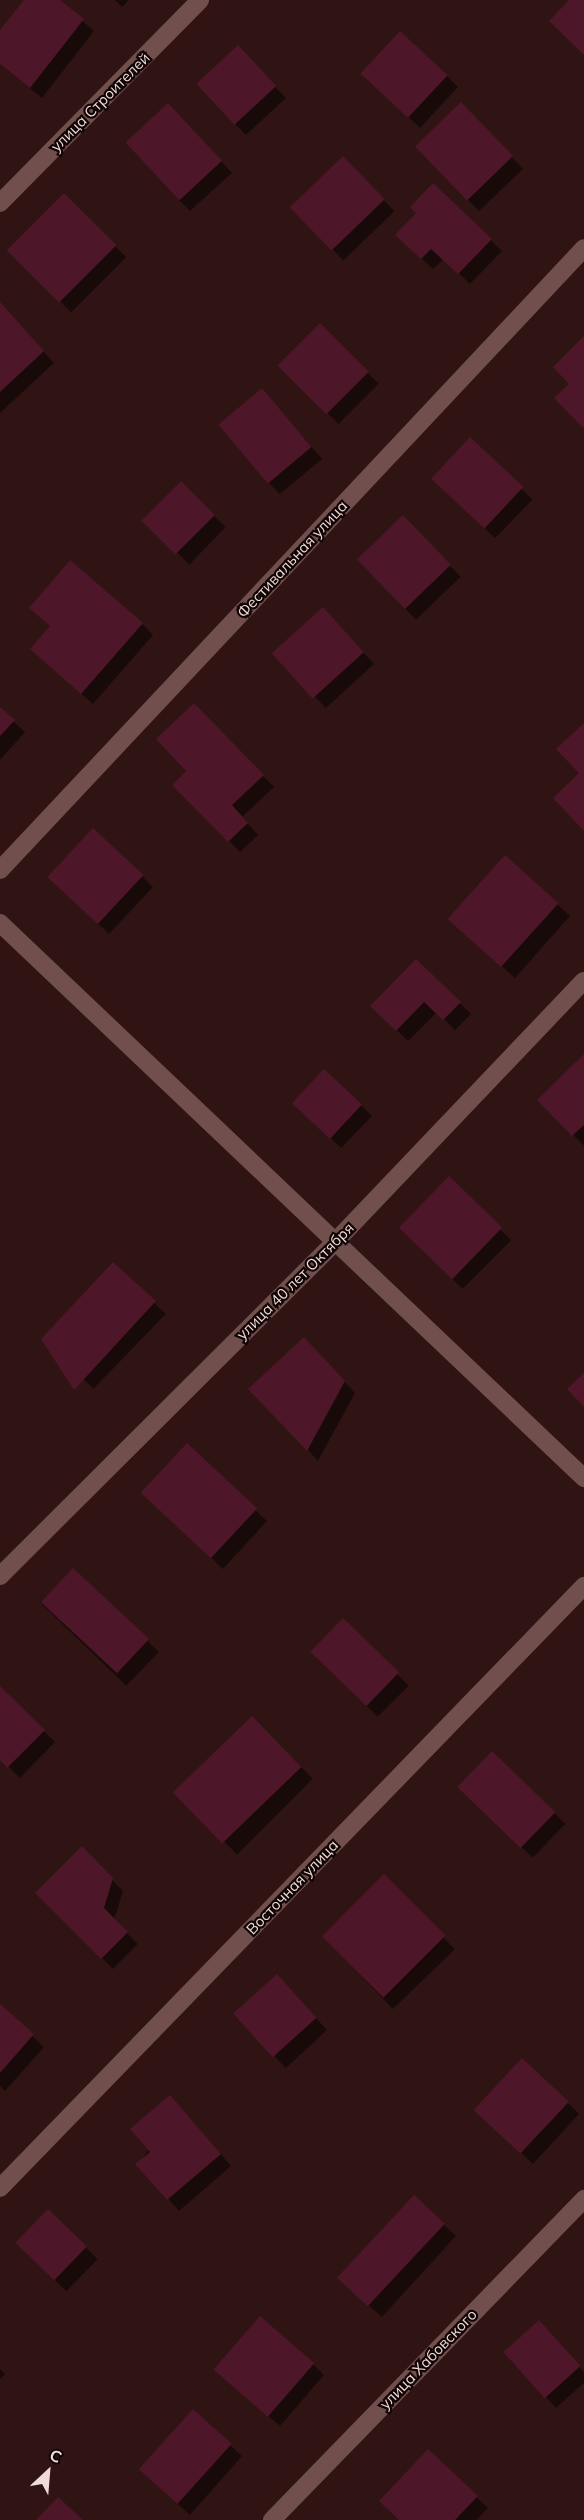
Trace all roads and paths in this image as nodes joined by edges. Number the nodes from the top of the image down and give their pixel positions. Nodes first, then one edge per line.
1 (200, 0) edge
2 (0, 203) edge
3 (584, 248) edge
4 (0, 870) edge
5 (0, 923) edge
6 (584, 981) edge
7 (336, 1241) junction
8 (584, 1478) edge
9 (0, 1576) edge
10 (584, 1586) edge
11 (0, 2188) edge
12 (584, 2199) edge
13 (272, 2520) edge

1 - 2 street, улица Строителей
3 - 4 street, Фестивальная улица
5 - 7 street
6 - 7 street, улица 40 лет Октября
7 - 8 street
7 - 9 street, улица 40 лет Октября
10 - 11 street, Восточная улица
12 - 13 street, улица Хабовского

